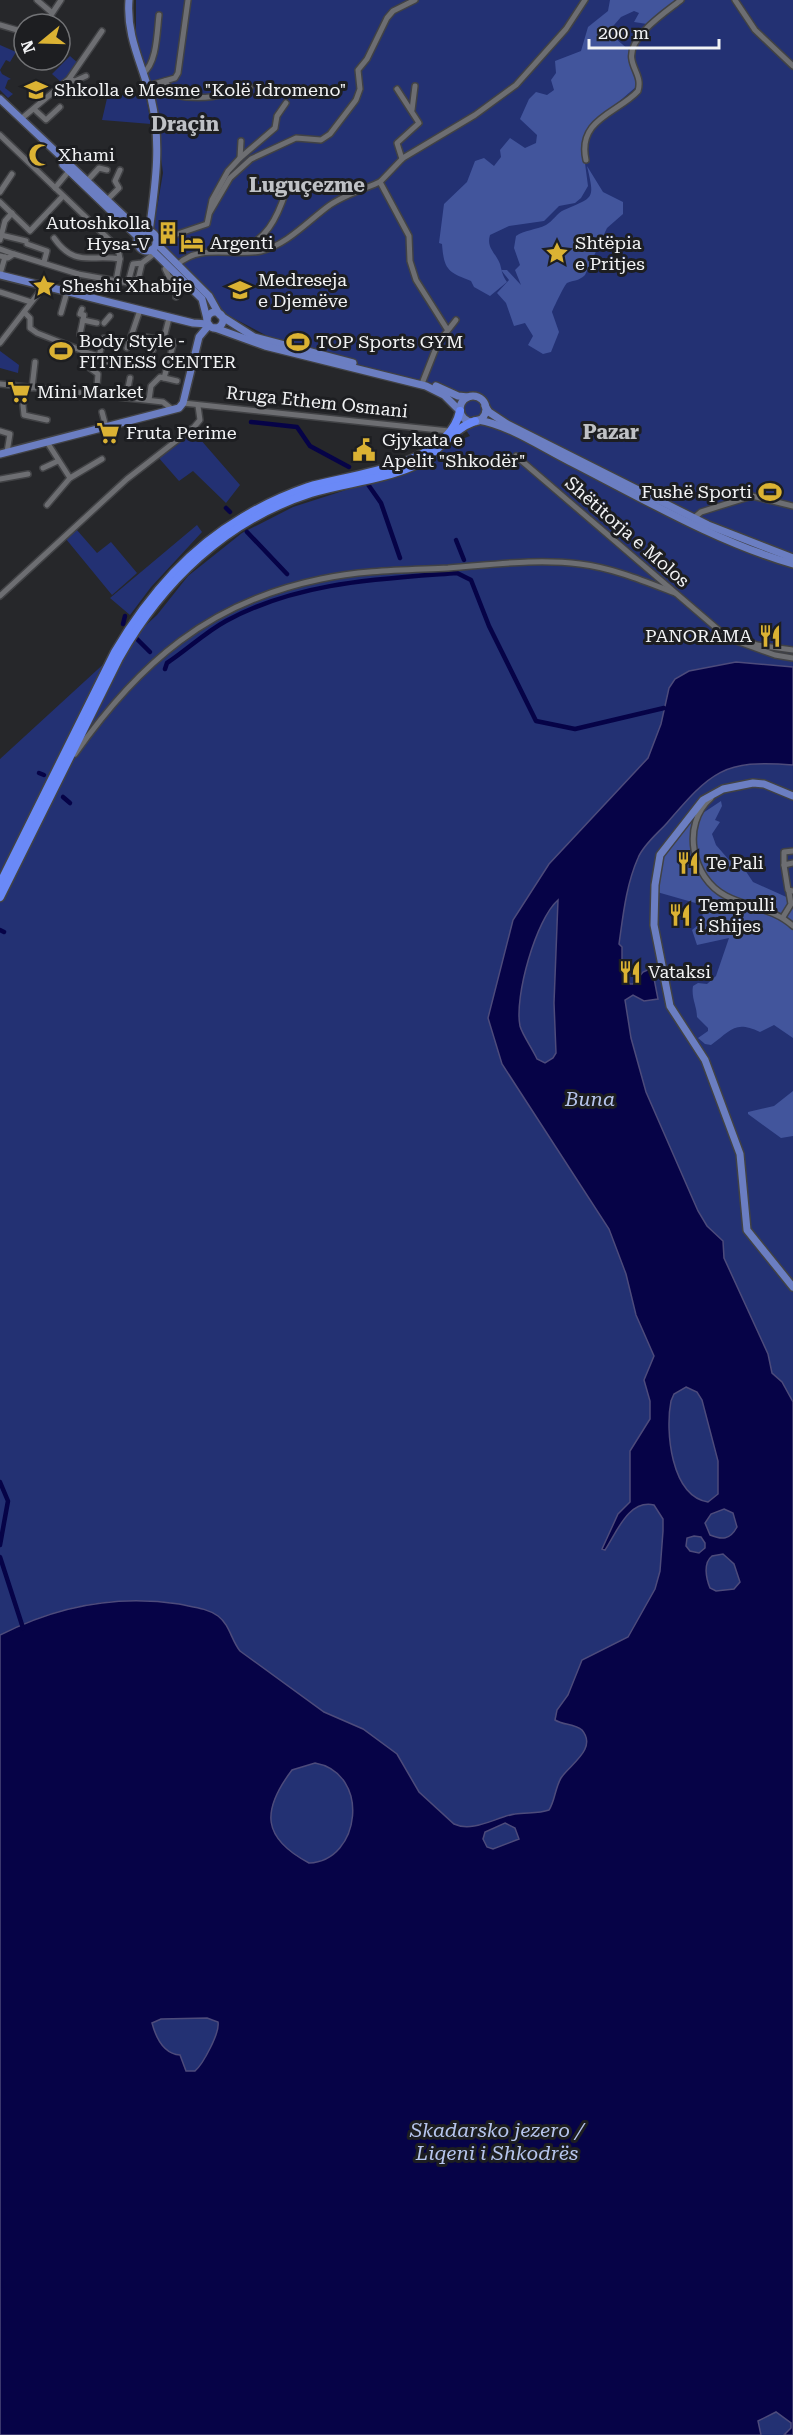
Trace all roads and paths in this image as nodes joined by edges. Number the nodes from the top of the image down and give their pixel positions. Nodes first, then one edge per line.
1 (37, 0) edge
2 (61, 0) edge
3 (129, 0) edge
4 (188, 0) edge
5 (416, 0) edge
6 (585, 0) edge
7 (681, 0) edge
8 (735, 0) edge
9 (51, 12) joint
10 (159, 15) dead end
11 (102, 31) dead end
12 (793, 66) edge
13 (143, 73) junction
14 (86, 76) dead end
15 (69, 79) junction
16 (165, 81) junction
17 (147, 86) junction
18 (415, 86) dead end
19 (250, 87) dead end
20 (398, 90) dead end
21 (0, 101) edge
22 (286, 103) dead end
23 (60, 107) dead end
24 (34, 109) junction
25 (412, 110) junction
26 (21, 119) junction
27 (0, 135) edge
28 (241, 141) dead end
29 (240, 158) junction
30 (402, 159) junction
31 (586, 160) dead end
32 (107, 170) dead end
33 (120, 170) dead end
34 (69, 171) junction
35 (12, 174) dead end
36 (87, 181) junction
37 (380, 182) junction
38 (55, 188) junction
39 (286, 191) dead end
40 (0, 192) edge
41 (63, 195) junction
42 (107, 200) junction
43 (0, 202) edge
44 (210, 212) junction
45 (12, 213) junction
46 (0, 216) edge
47 (5, 221) junction
48 (143, 234) junction
49 (1, 235) edge
50 (54, 238) dead end
51 (155, 247) junction
52 (0, 249) edge
53 (234, 252) junction
54 (14, 254) junction
55 (3, 256) edge
56 (72, 256) junction
57 (120, 259) junction
58 (44, 262) junction
59 (177, 266) junction
60 (68, 270) junction
61 (78, 274) junction
62 (0, 275) edge
63 (116, 281) junction
64 (182, 281) junction
65 (44, 286) junction
66 (0, 292) edge
67 (70, 293) junction
68 (85, 296) junction
69 (176, 297) dead end
70 (32, 302) junction
71 (113, 304) junction
72 (140, 310) junction
73 (24, 312) junction
74 (61, 314) dead end
75 (220, 315) junction
76 (169, 318) junction
77 (83, 320) junction
78 (456, 320) dead end
79 (210, 324) junction
80 (447, 329) junction
81 (80, 334) dead end
82 (146, 337) dead end
83 (104, 338) dead end
84 (52, 339) junction
85 (156, 339) junction
86 (165, 339) junction
87 (0, 343) edge
88 (51, 348) dead end
89 (127, 348) dead end
90 (153, 350) dead end
91 (88, 352) junction
92 (99, 356) junction
93 (170, 356) junction
94 (187, 359) junction
95 (35, 362) dead end
96 (107, 362) dead end
97 (130, 378) dead end
98 (164, 378) junction
99 (423, 381) junction
100 (181, 383) junction
101 (0, 384) edge
102 (97, 386) dead end
103 (30, 388) junction
104 (468, 397) junction
105 (126, 398) junction
106 (149, 400) junction
107 (183, 403) junction
108 (198, 406) junction
109 (485, 406) junction
110 (173, 410) junction
111 (460, 411) junction
112 (102, 412) dead end
113 (47, 420) dead end
114 (476, 421) junction
115 (106, 427) junction
116 (0, 431) edge
117 (452, 432) junction
118 (47, 442) junction
119 (3, 453) edge
120 (516, 456) dead end
121 (102, 459) dead end
122 (58, 461) junction
123 (43, 468) dead end
124 (28, 474) dead end
125 (70, 478) junction
126 (0, 479) edge
127 (47, 505) dead end
128 (793, 506) edge
129 (693, 518) junction
130 (793, 558) edge
131 (793, 564) edge
132 (675, 593) junction
133 (0, 596) edge
134 (720, 630) junction
135 (793, 650) edge
136 (793, 658) edge
137 (65, 768) junction
138 (716, 791) junction
139 (793, 796) edge
140 (793, 851) edge
141 (793, 863) edge
142 (784, 865) junction
143 (0, 884) edge
144 (791, 891) edge
145 (0, 897) edge
146 (783, 917) junction
147 (793, 926) edge
148 (793, 1287) edge

1 - 9 street
2 - 9 street
3 - 13 main road
4 - 16 street
5 - 44 street
6 - 30 street
7 - 31 street
8 - 12 street
10 - 13 street
11 - 15 street
13 - 17 main road
14 - 15 street
15 - 24 street
16 - 17 street
16 - 19 street
17 - 48 main road
18 - 25 street
20 - 25 street
21 - 26 main road
21 - 34 main road
22 - 29 street
23 - 24 street
24 - 26 street
25 - 30 street
26 - 36 main road
27 - 38 street
28 - 29 street
29 - 44 street
30 - 37 street
32 - 36 street
33 - 42 street
34 - 38 street
34 - 48 main road
35 - 40 street
36 - 42 main road
37 - 53 street
37 - 80 street
38 - 41 street
39 - 53 street
41 - 45 street
41 - 57 street
42 - 48 main road
43 - 45 street
44 - 51 street
45 - 47 street
46 - 47 street
47 - 49 street
48 - 51 main road
48 - 51 main road
49 - 58 street
50 - 56 street
51 - 59 main road
51 - 63 street
51 - 64 main road
52 - 54 street
53 - 59 street
54 - 55 street
54 - 58 street
55 - 62 street
56 - 57 street
56 - 60 street
57 - 63 street
58 - 60 street
59 - 75 main road
60 - 61 street
61 - 63 street
61 - 67 street
62 - 65 main road
64 - 69 street
64 - 79 main road
65 - 67 main road
65 - 70 street
66 - 70 street
67 - 68 main road
67 - 74 street
68 - 71 main road
68 - 77 street
70 - 73 street
71 - 72 main road
71 - 77 street
72 - 76 main road
72 - 89 street
73 - 84 street
73 - 87 street
75 - 79 main road
75 - 79 main road
75 - 99 main road
76 - 79 main road
76 - 86 street
77 - 81 street
78 - 80 street
79 - 94 main road
79 - 111 main road
80 - 99 street
82 - 85 street
83 - 92 street
84 - 88 street
84 - 91 street
85 - 86 street
85 - 90 street
86 - 93 street
91 - 92 street
91 - 102 street
92 - 96 street
93 - 94 street
93 - 98 street
94 - 100 main road
95 - 103 street
97 - 105 street
98 - 100 street
98 - 106 street
99 - 104 main road
100 - 107 main road
101 - 103 street
103 - 105 street
103 - 113 street
104 - 109 main road
104 - 111 main road
105 - 106 street
106 - 110 street
107 - 108 street, Rruga Ethem Osmani
107 - 110 main road
108 - 117 street, Rruga Ethem Osmani
108 - 133 street
109 - 114 main road
109 - 129 main road
110 - 115 main road
111 - 114 main road
111 - 117 highway
112 - 115 street
114 - 117 highway
114 - 131 main road
115 - 118 main road
116 - 119 street
117 - 137 highway
117 - 143 highway
118 - 119 main road
118 - 122 street
120 - 132 street, Shëtitorja e Molos
121 - 125 street
122 - 123 street
122 - 125 street
124 - 126 street
125 - 127 street
128 - 129 street
129 - 130 main road
132 - 134 street, Shëtitorja e Molos
132 - 137 street
134 - 135 street, Shëtitorja e Molos
134 - 136 street, Shëtitorja e Molos
137 - 145 highway
138 - 139 main road
138 - 146 street
138 - 148 main road
140 - 142 street
141 - 142 street
142 - 144 street
144 - 146 street
146 - 147 street

